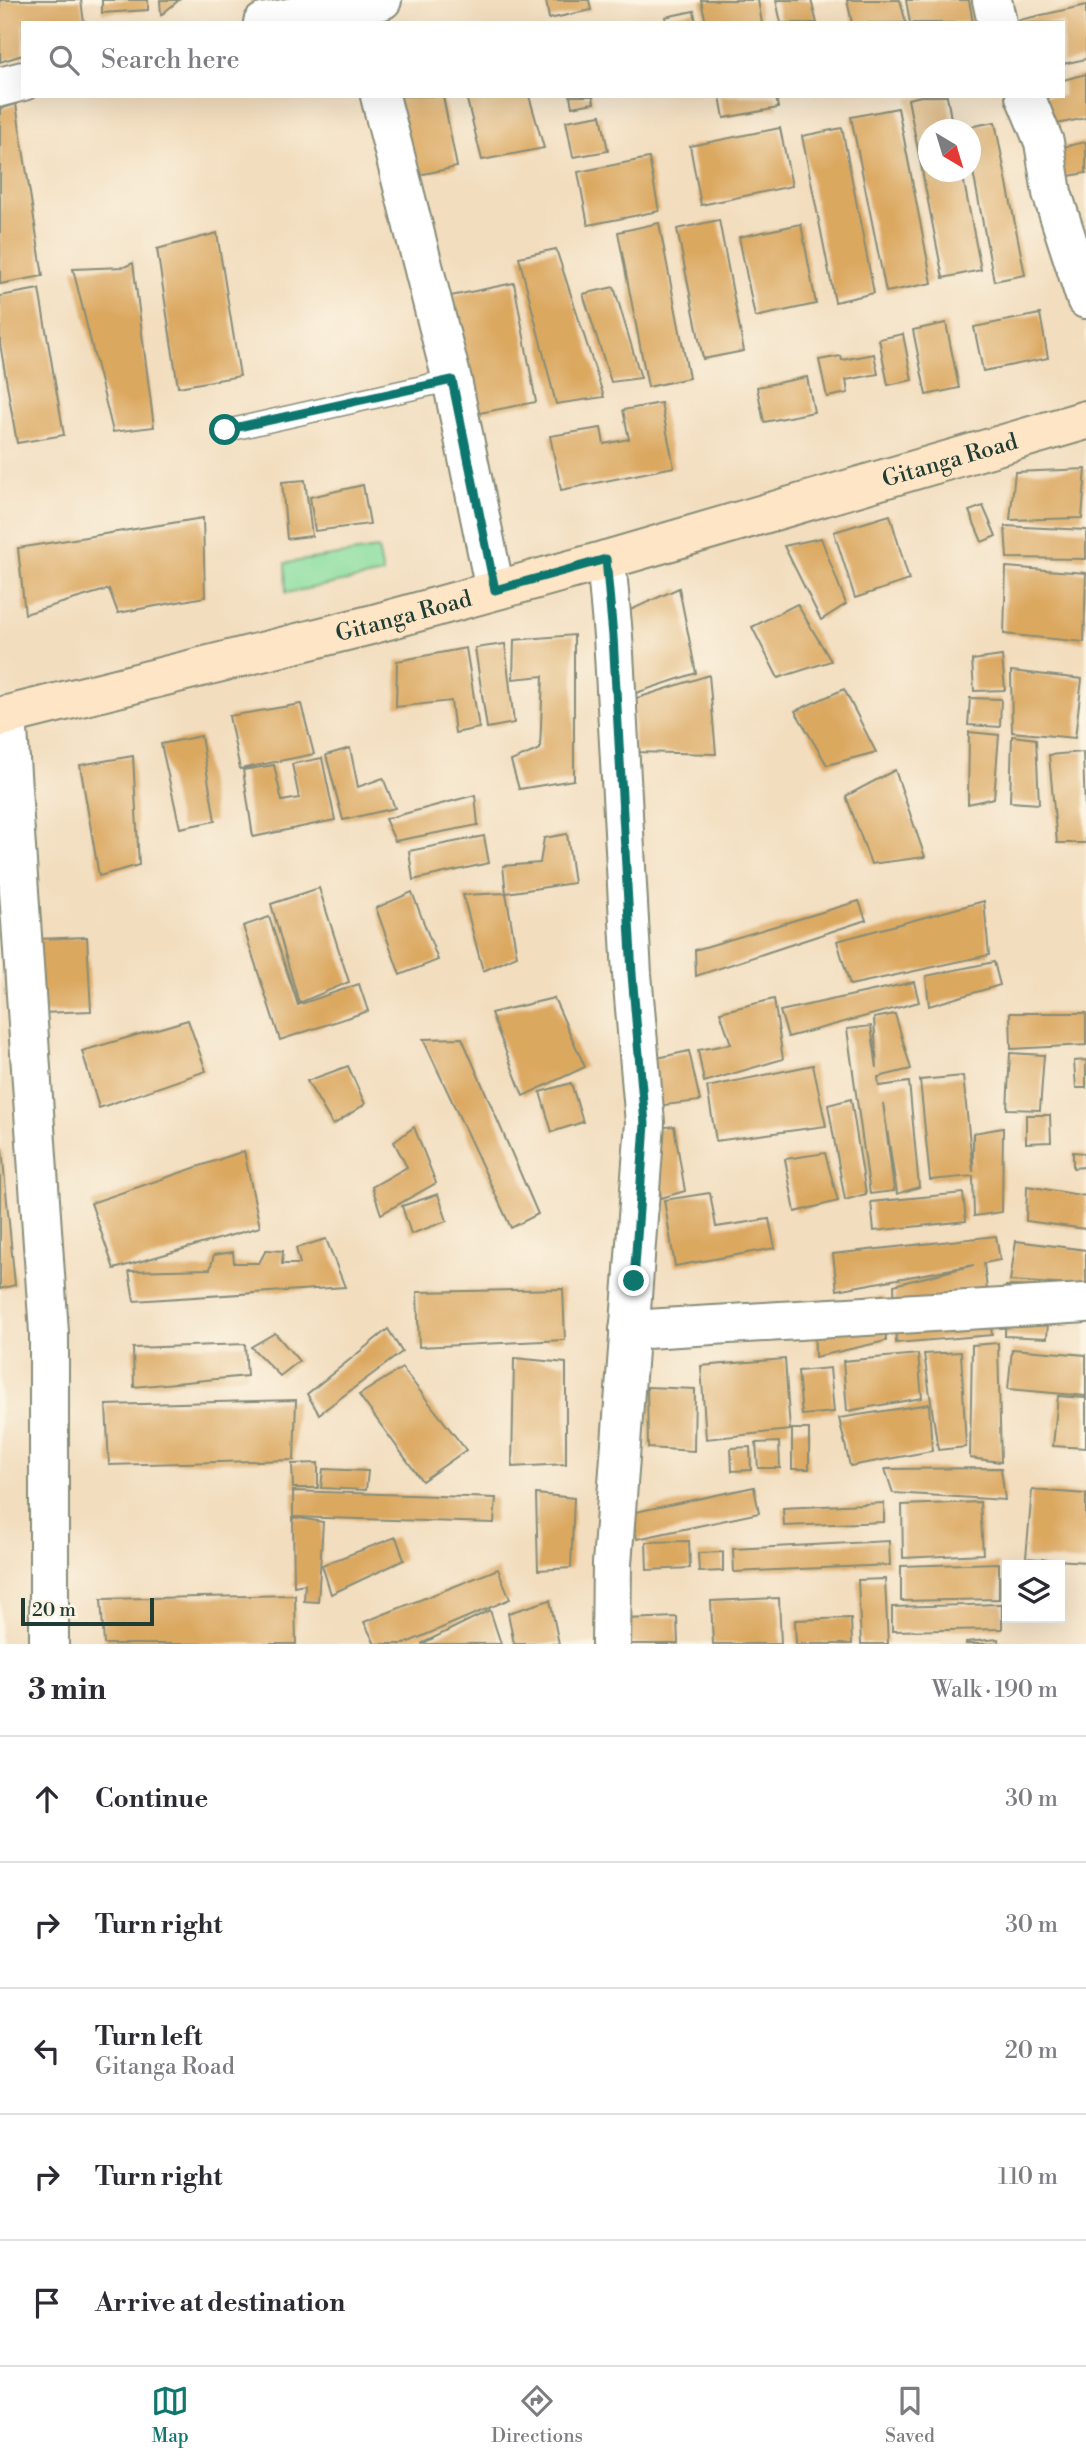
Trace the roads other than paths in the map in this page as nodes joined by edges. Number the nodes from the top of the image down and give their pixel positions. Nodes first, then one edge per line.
1 (992, 0) edge
2 (367, 9) edge
3 (279, 21) edge
4 (997, 21) edge
5 (21, 82) edge
6 (0, 87) edge
7 (381, 98) edge
8 (1026, 98) edge
9 (1086, 299) edge
10 (452, 380) junction
11 (1086, 420) edge
12 (225, 430) dead end
13 (606, 559) junction
14 (495, 590) junction
15 (4, 716) edge
16 (1086, 1303) edge
17 (629, 1330) junction
18 (49, 1644) edge
19 (611, 1644) edge

1 - 4 street
2 - 3 street
5 - 6 street
7 - 10 street
8 - 9 street
10 - 12 lane
10 - 14 street
11 - 13 main road, Gitanga Road
13 - 14 main road, Gitanga Road
13 - 17 street
14 - 15 main road, Gitanga Road
15 - 18 street
16 - 17 street
17 - 19 street

